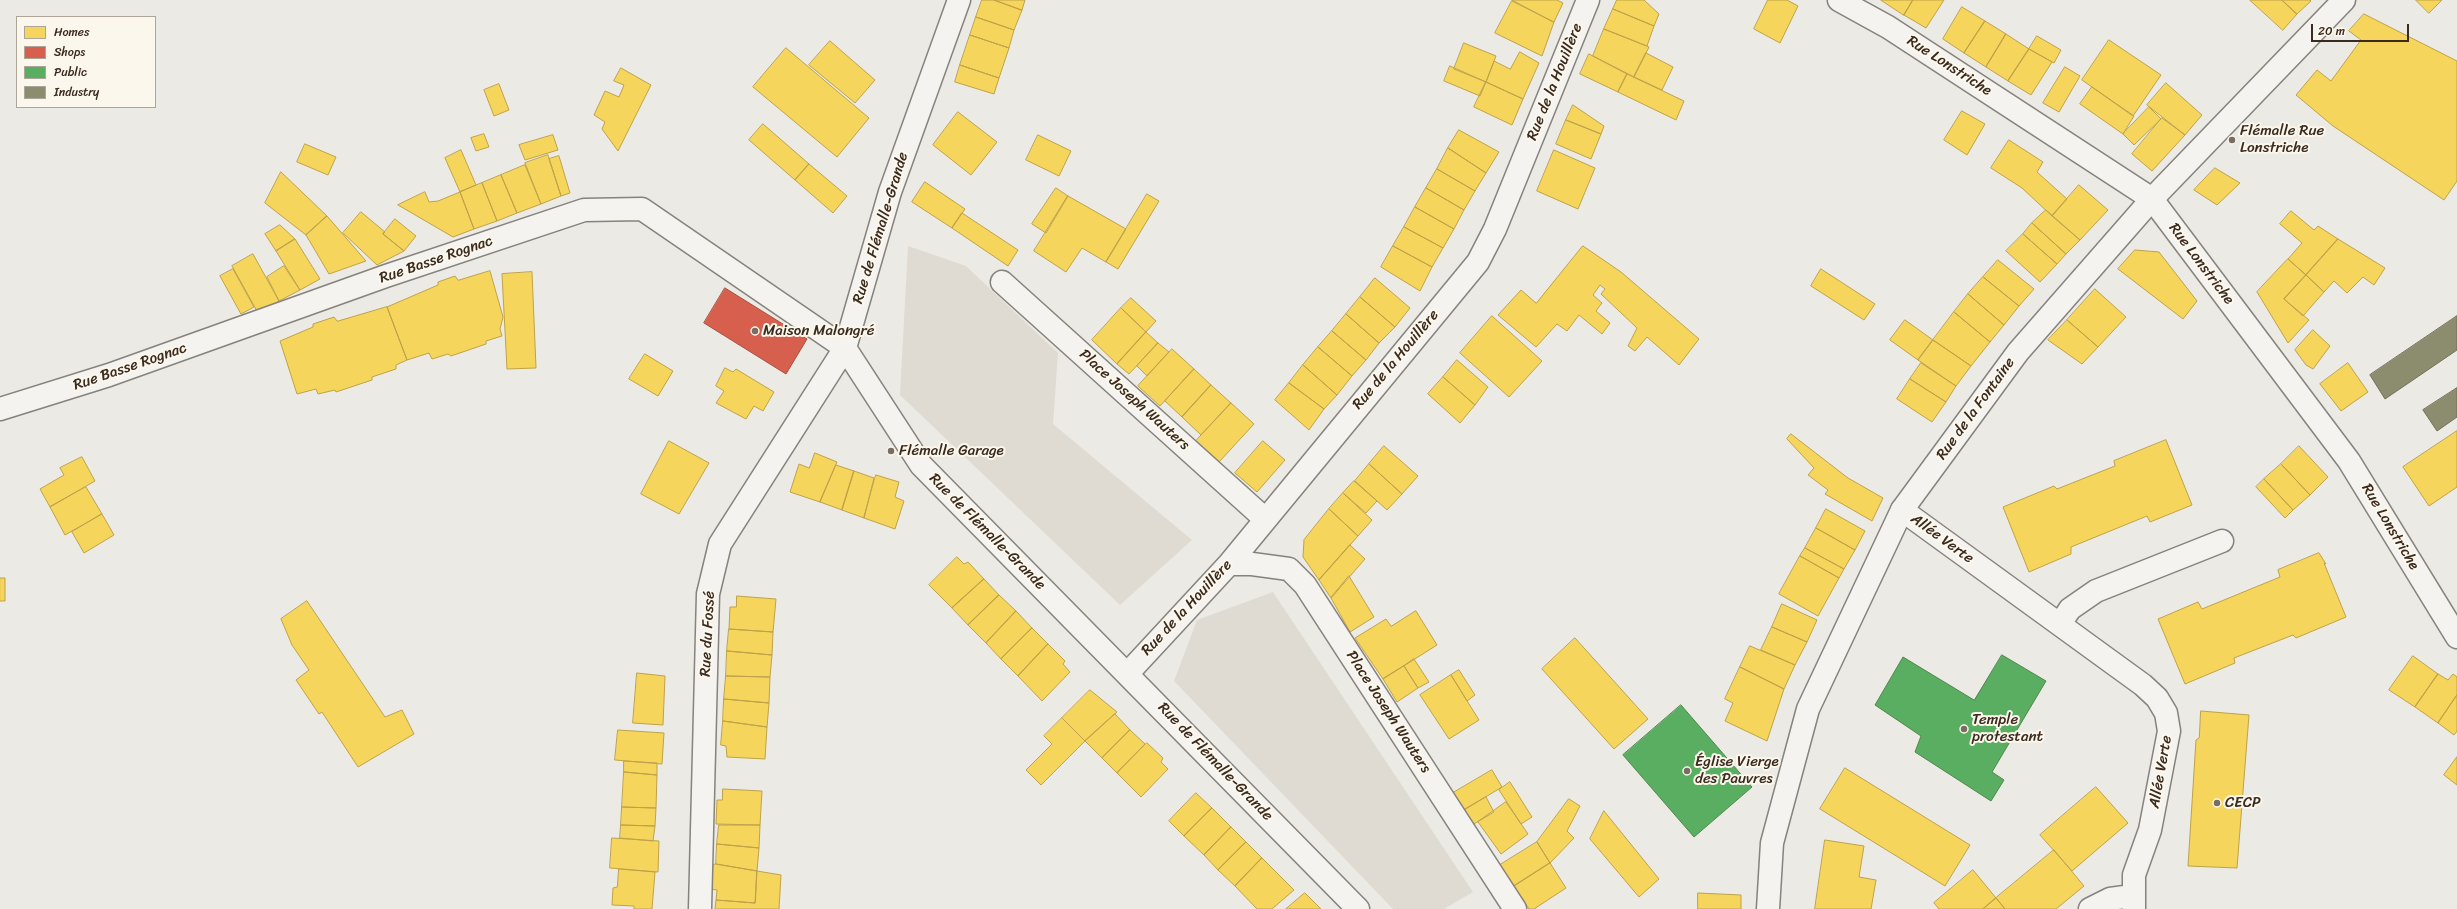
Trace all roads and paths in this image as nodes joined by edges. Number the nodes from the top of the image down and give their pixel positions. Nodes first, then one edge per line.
1 (959, 0) edge
2 (1588, 0) edge
3 (1839, 0) edge
4 (2344, 0) edge
5 (2152, 199) junction
6 (1002, 282) dead end
7 (845, 348) junction
8 (0, 409) edge
9 (1902, 510) junction
10 (1265, 519) junction
11 (2222, 541) dead end
12 (1229, 564) junction
13 (2060, 624) junction
14 (2457, 637) edge
15 (1128, 672) junction
16 (2133, 902) edge
17 (700, 909) edge
18 (1358, 909) edge
19 (1516, 909) edge
20 (1768, 909) edge
21 (2090, 909) edge

1 - 7 street, Rue de Flémalle-Grande
2 - 10 street, Rue de la Houillère
3 - 5 street, Rue Lonstriche
4 - 5 street, Rue de la Fontaine
5 - 9 street, Rue de la Fontaine
5 - 14 street, Rue Lonstriche
6 - 10 street, Place Joseph Wauters
7 - 8 street, Rue Basse Rognac
7 - 15 street, Rue de Flémalle-Grande
7 - 17 street, Rue du Fossé
9 - 13 street, Allée Verte
9 - 20 street, Rue de la Fontaine
10 - 12 street, Rue de la Houillère
11 - 13 street
12 - 15 street, Rue de la Houillère
12 - 19 street, Place Joseph Wauters
13 - 16 street, Allée Verte
15 - 18 street, Rue de Flémalle-Grande
16 - 21 street, Allée Verte

